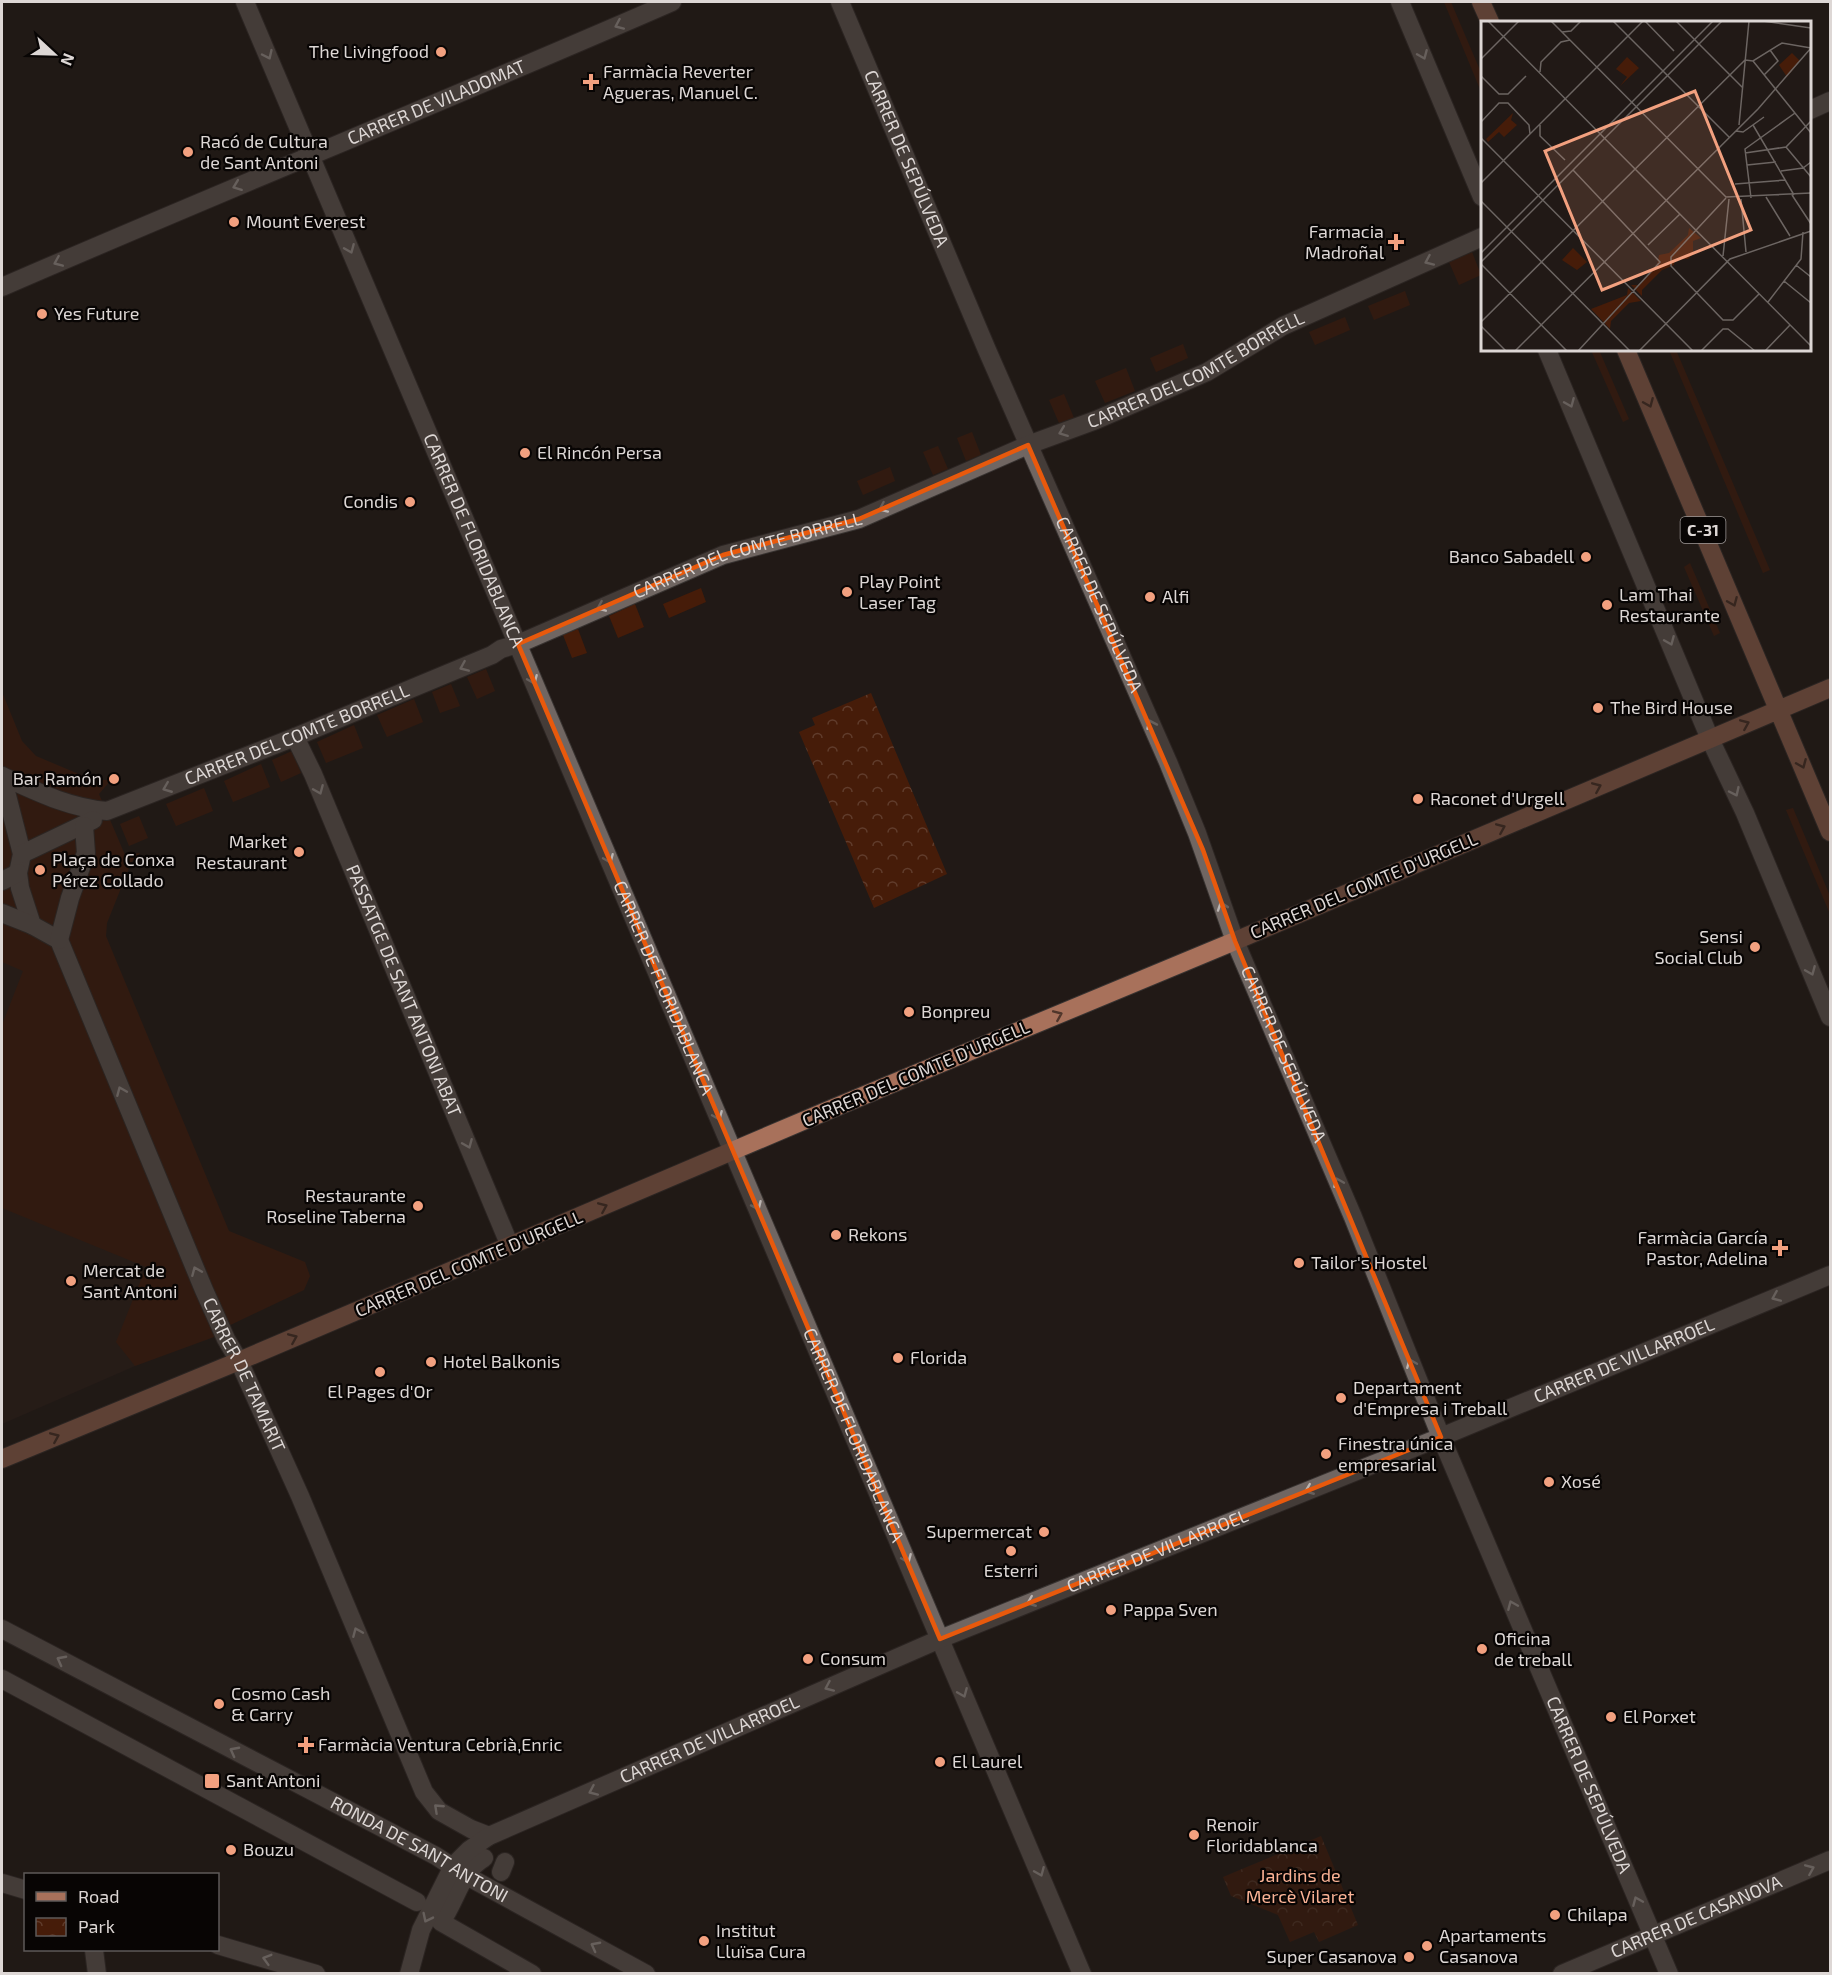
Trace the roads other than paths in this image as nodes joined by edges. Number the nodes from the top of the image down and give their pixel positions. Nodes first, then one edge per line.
1 (245, 2) edge
2 (672, 2) edge
3 (840, 2) edge
4 (1400, 2) edge
5 (1481, 2) edge
6 (1490, 21) edge
7 (1830, 101) edge
8 (1811, 109) edge
9 (311, 157) junction
10 (1481, 195) edge
11 (1481, 237) edge
12 (2, 287) edge
13 (1547, 351) edge
14 (1626, 351) edge
15 (1028, 445) junction
16 (518, 644) junction
17 (1830, 688) edge
18 (1779, 710) junction
19 (295, 737) junction
20 (1710, 739) junction
21 (2, 776) edge
22 (107, 811) junction
23 (84, 826) junction
24 (1830, 832) edge
25 (22, 854) junction
26 (10, 877) edge
27 (2, 913) edge
28 (32, 925) junction
29 (59, 940) junction
30 (1235, 941) junction
31 (1830, 1017) edge
32 (734, 1152) junction
33 (510, 1246) junction
34 (1830, 1275) edge
35 (239, 1361) junction
36 (1441, 1437) junction
37 (2, 1459) edge
38 (2, 1629) edge
39 (940, 1639) junction
40 (2, 1679) edge
41 (489, 1836) junction
42 (484, 1858) dead end
43 (1830, 1860) edge
44 (459, 1871) junction
45 (2, 1883) edge
46 (24, 1889) edge
47 (417, 1902) dead end
48 (1652, 1935) junction
49 (219, 1945) edge
50 (94, 1951) edge
51 (97, 1974) edge
52 (316, 1974) edge
53 (409, 1974) edge
54 (532, 1974) edge
55 (646, 1974) edge
56 (1082, 1974) edge
57 (1562, 1974) edge
58 (1669, 1974) edge

1 -> 9 street, CARRER DE FLORIDABLANCA
2 -> 9 street, CARRER DE VILADOMAT
3 - 15 street, CARRER DE SEPÚLVEDA
4 -> 10 street
5 - 6 main road
7 - 8 street
9 -> 12 street, CARRER DE VILADOMAT
9 -> 16 street, CARRER DE FLORIDABLANCA
11 -> 15 street, CARRER DEL COMTE BORRELL
13 -> 20 street
14 -> 18 main road, C-31
15 -> 16 street, CARRER DEL COMTE BORRELL
30 -> 15 street, CARRER DE SEPÚLVEDA
16 -> 19 street, CARRER DEL COMTE BORRELL
16 -> 32 street, CARRER DE FLORIDABLANCA
17 - 18 main road, CARRER DEL COMTE D'URGELL
20 -> 18 main road, CARRER DEL COMTE D'URGELL
18 -> 24 main road, C-31
19 -> 22 street, CARRER DEL COMTE BORRELL
19 -> 33 street, PASSATGE DE SANT ANTONI ABAT
30 -> 20 main road, CARRER DEL COMTE D'URGELL
20 -> 31 street
21 - 22 street
21 - 25 street
22 - 23 street
23 - 25 street
23 - 29 street
25 - 26 street
26 - 28 street
27 - 28 street
28 - 29 street
35 -> 29 street, CARRER DE TAMARIT
32 -> 30 main road, CARRER DEL COMTE D'URGELL
36 -> 30 street, CARRER DE SEPÚLVEDA
33 -> 32 main road, CARRER DEL COMTE D'URGELL
32 -> 39 street, CARRER DE FLORIDABLANCA
35 -> 33 main road, CARRER DEL COMTE D'URGELL
34 -> 36 street, CARRER DE VILLARROEL
37 -> 35 main road, CARRER DEL COMTE D'URGELL
41 -> 35 street, CARRER DE TAMARIT
36 -> 39 street, CARRER DE VILLARROEL
48 -> 36 street, CARRER DE SEPÚLVEDA
44 -> 38 street, RONDA DE SANT ANTONI
39 -> 41 street, CARRER DE VILLARROEL
39 -> 56 street, CARRER DE FLORIDABLANCA
40 - 47 street
41 - 44 street, CARRER DE VILLARROEL
42 - 44 street
48 -> 43 street, CARRER DE CASANOVA
44 -> 53 street
44 - 54 street
55 -> 44 street, RONDA DE SANT ANTONI
45 - 46 street
48 - 57 street, CARRER DE CASANOVA
48 - 58 street, CARRER DE SEPÚLVEDA
52 -> 49 street
50 - 51 street

